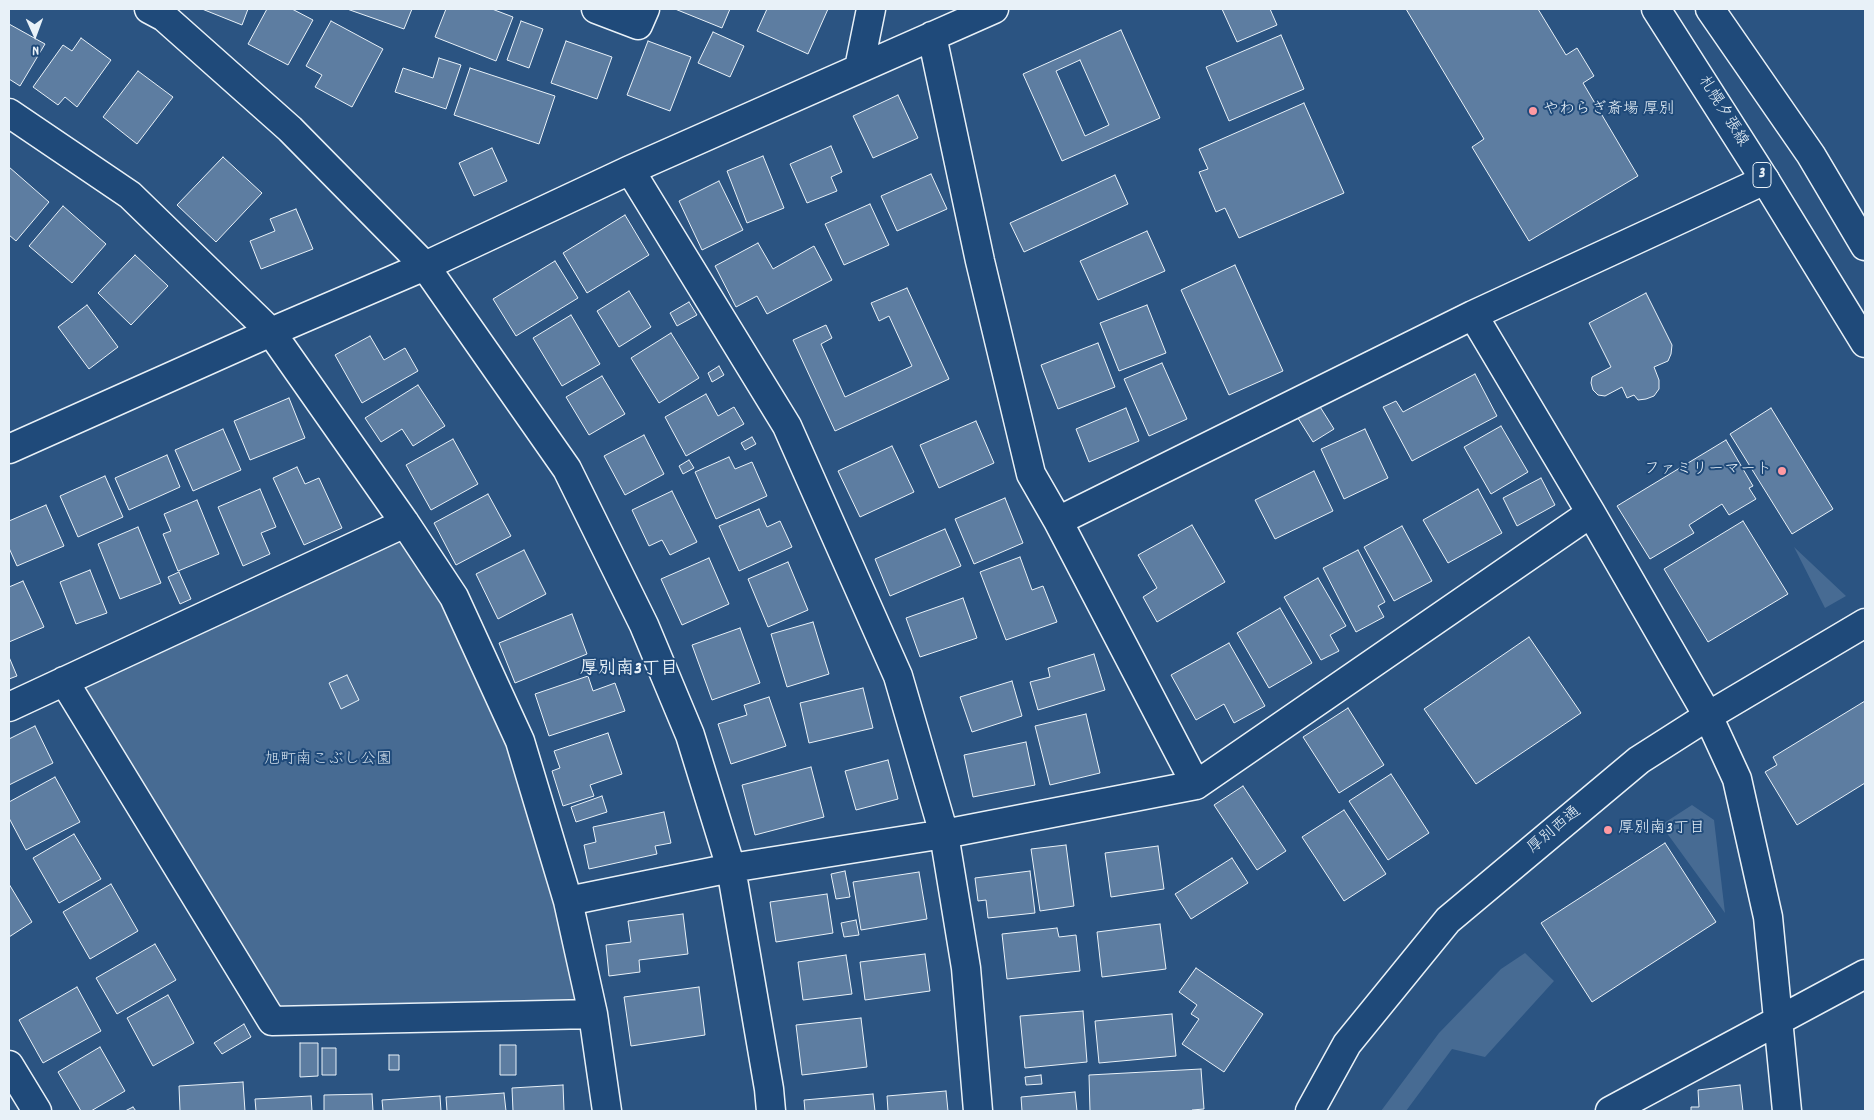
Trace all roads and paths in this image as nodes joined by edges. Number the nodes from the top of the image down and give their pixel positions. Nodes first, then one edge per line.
1 (596, 9) edge
2 (645, 9) edge
3 (871, 9) edge
4 (994, 9) edge
5 (1656, 9) edge
6 (1710, 9) edge
7 (160, 12) edge
8 (932, 36) junction
9 (859, 68) junction
10 (9, 113) edge
11 (630, 170) junction
12 (1765, 180) junction
13 (1865, 246) edge
14 (425, 266) junction
15 (1473, 315) junction
16 (270, 332) junction
17 (1865, 343) edge
18 (9, 449) edge
19 (1590, 513) junction
20 (1058, 521) junction
21 (406, 523) junction
22 (1865, 623) edge
23 (64, 681) junction
24 (9, 707) edge
25 (1708, 716) junction
26 (1196, 785) junction
27 (944, 834) junction
28 (731, 868) junction
29 (568, 902) junction
30 (1865, 974) edge
31 (593, 1014) junction
32 (1777, 1020) junction
33 (9, 1065) edge
34 (38, 1111) edge
35 (607, 1111) edge
36 (771, 1111) edge
37 (978, 1111) edge
38 (1310, 1111) edge
39 (1610, 1111) edge
40 (1787, 1111) edge

1 - 2 street
3 - 9 street
4 - 8 street
5 - 12 street, 札幌夕張線 / 3
6 - 13 street
7 - 14 street
8 - 9 street
8 - 20 street
9 - 11 street
10 - 16 street
11 - 14 street
11 - 27 street
12 - 15 street
12 - 17 street, 札幌夕張線 / 3
14 - 16 street
14 - 28 street
15 - 19 street
15 - 20 street
16 - 18 street
16 - 21 street
19 - 25 street
19 - 26 street
20 - 26 street
21 - 23 street
21 - 29 street
22 - 25 street, 厚別西通
23 - 24 street
23 - 31 street
25 - 32 street
25 - 38 street, 厚別西通
26 - 27 street
27 - 28 street
27 - 37 street
28 - 29 street
28 - 36 street
29 - 31 street
30 - 32 street
31 - 35 street
32 - 39 street
32 - 40 street
33 - 34 street

